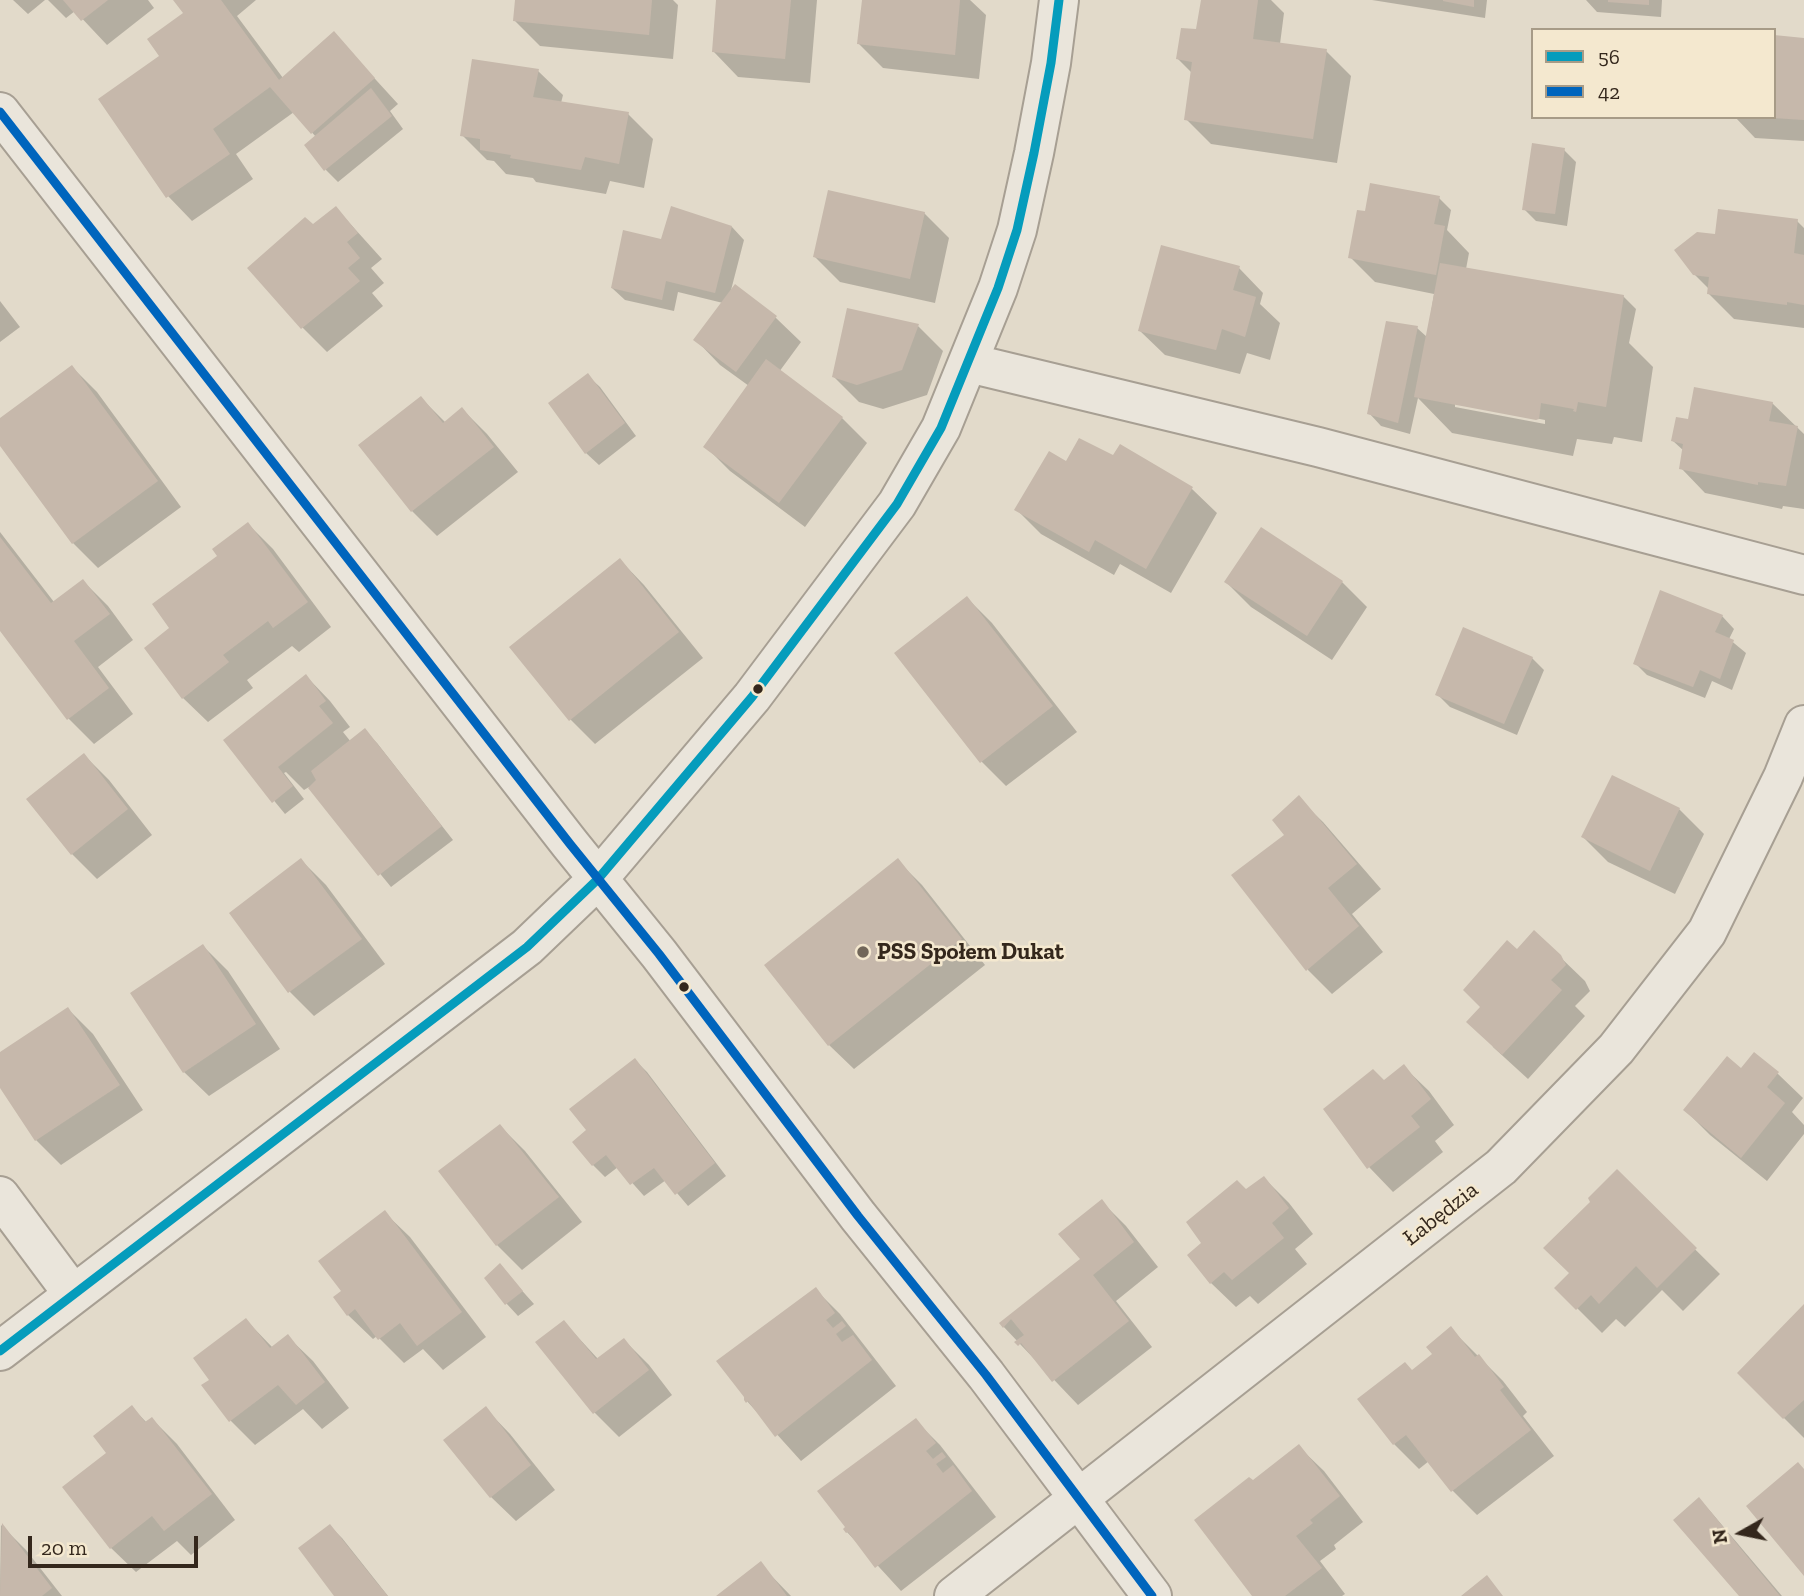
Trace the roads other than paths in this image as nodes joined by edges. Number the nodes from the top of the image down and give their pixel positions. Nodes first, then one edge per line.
1 (1059, 0) edge
2 (0, 112) edge
3 (969, 363) junction
4 (1804, 575) edge
5 (1804, 725) edge
6 (598, 879) junction
7 (0, 1196) edge
8 (73, 1294) junction
9 (0, 1351) edge
10 (1077, 1499) junction
11 (954, 1596) edge
12 (1152, 1596) edge

1 - 3 street
2 - 6 street
3 - 4 street
3 - 6 street
5 - 10 street, Łabędzia
6 - 8 street
6 - 10 street
7 - 8 street
8 - 9 street
10 - 11 street, Łabędzia
10 - 12 street

